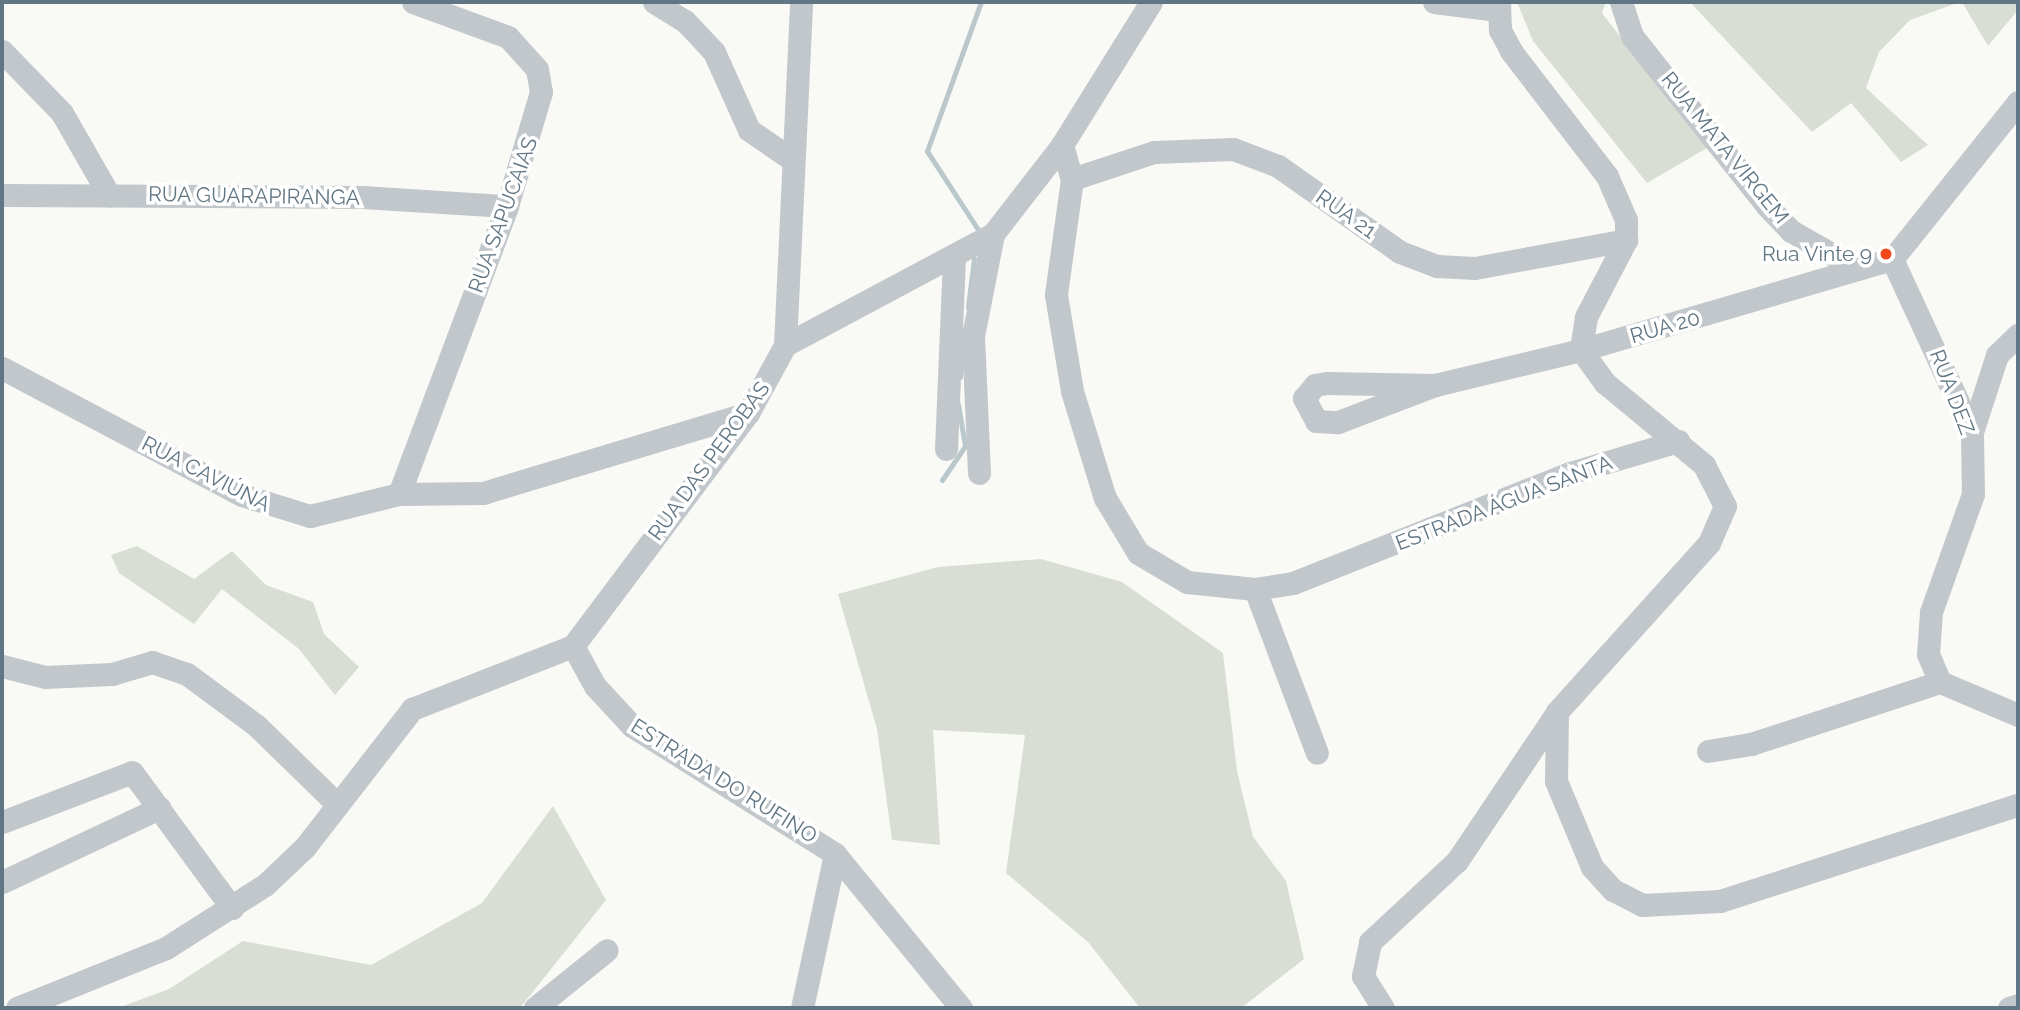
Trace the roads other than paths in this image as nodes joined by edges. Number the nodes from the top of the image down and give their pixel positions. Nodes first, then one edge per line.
1 (414, 2) edge
2 (654, 2) edge
3 (801, 2) edge
4 (1434, 2) edge
5 (1621, 2) edge
6 (1142, 6) edge
7 (1498, 6) edge
8 (2, 51) edge
9 (2018, 102) edge
10 (1062, 145) junction
11 (790, 158) junction
12 (1072, 179) junction
13 (2, 195) edge
14 (108, 195) junction
15 (507, 206) junction
16 (993, 234) junction
17 (1626, 240) junction
18 (954, 255) junction
19 (1892, 259) junction
20 (1858, 269) junction
21 (2018, 335) edge
22 (785, 345) junction
23 (1581, 351) junction
24 (2, 368) edge
25 (1435, 385) junction
26 (748, 413) junction
27 (1972, 432) junction
28 (1678, 441) junction
29 (946, 449) dead end
30 (979, 472) dead end
31 (399, 494) junction
32 (1255, 589) junction
33 (573, 646) junction
34 (2, 666) edge
35 (1940, 682) junction
36 (1557, 712) junction
37 (2018, 715) edge
38 (1708, 751) dead end
39 (1317, 753) dead end
40 (336, 803) junction
41 (2018, 805) edge
42 (159, 808) junction
43 (2, 822) edge
44 (835, 854) junction
45 (2, 882) edge
46 (232, 908) junction
47 (607, 950) dead end
48 (2018, 1005) edge
49 (17, 1008) edge
50 (535, 1008) edge
51 (802, 1008) edge
52 (961, 1008) edge
53 (1383, 1008) edge
54 (2009, 1008) edge

1 - 15 street, RUA SAPUCAIAS
2 - 11 street
3 - 11 street, RUA DAS PEROBAS
4 - 7 street
5 - 20 street, RUA MATA VIRGEM
6 - 10 street
7 - 17 street
8 - 14 street
9 - 19 street
10 - 12 street, ESTRADA ÁGUA SANTA
10 - 16 street
11 - 22 street, RUA DAS PEROBAS
12 - 17 street, RUA 21
12 - 32 street, ESTRADA ÁGUA SANTA
13 - 14 street, RUA GUARAPIRANGA
14 - 15 street, RUA GUARAPIRANGA
15 - 31 street, RUA SAPUCAIAS
16 - 18 street
16 - 30 street
17 - 23 street
18 - 22 street
18 - 29 street
19 - 20 street, RUA 20
19 - 27 street, RUA DEZ
20 - 23 street, RUA 20
21 - 27 street
22 - 26 street, RUA DAS PEROBAS
23 - 25 street, RUA 20
23 - 28 street
24 - 31 street, RUA CAVIÚNA
25 - 25 street, RUA 20
26 - 31 street, RUA CAVIÚNA
26 - 33 street, RUA DAS PEROBAS
27 - 35 street, RUA DEZ
28 - 32 street, ESTRADA ÁGUA SANTA
28 - 36 street
32 - 39 street
33 - 40 street
33 - 44 street, ESTRADA DO RUFINO
34 - 40 street
35 - 37 street
35 - 38 street
36 - 41 street
36 - 53 street
40 - 46 street
42 - 43 street
42 - 45 street
42 - 46 street
44 - 51 street
44 - 52 street, ESTRADA DO RUFINO
46 - 49 street
47 - 50 street
48 - 54 street

